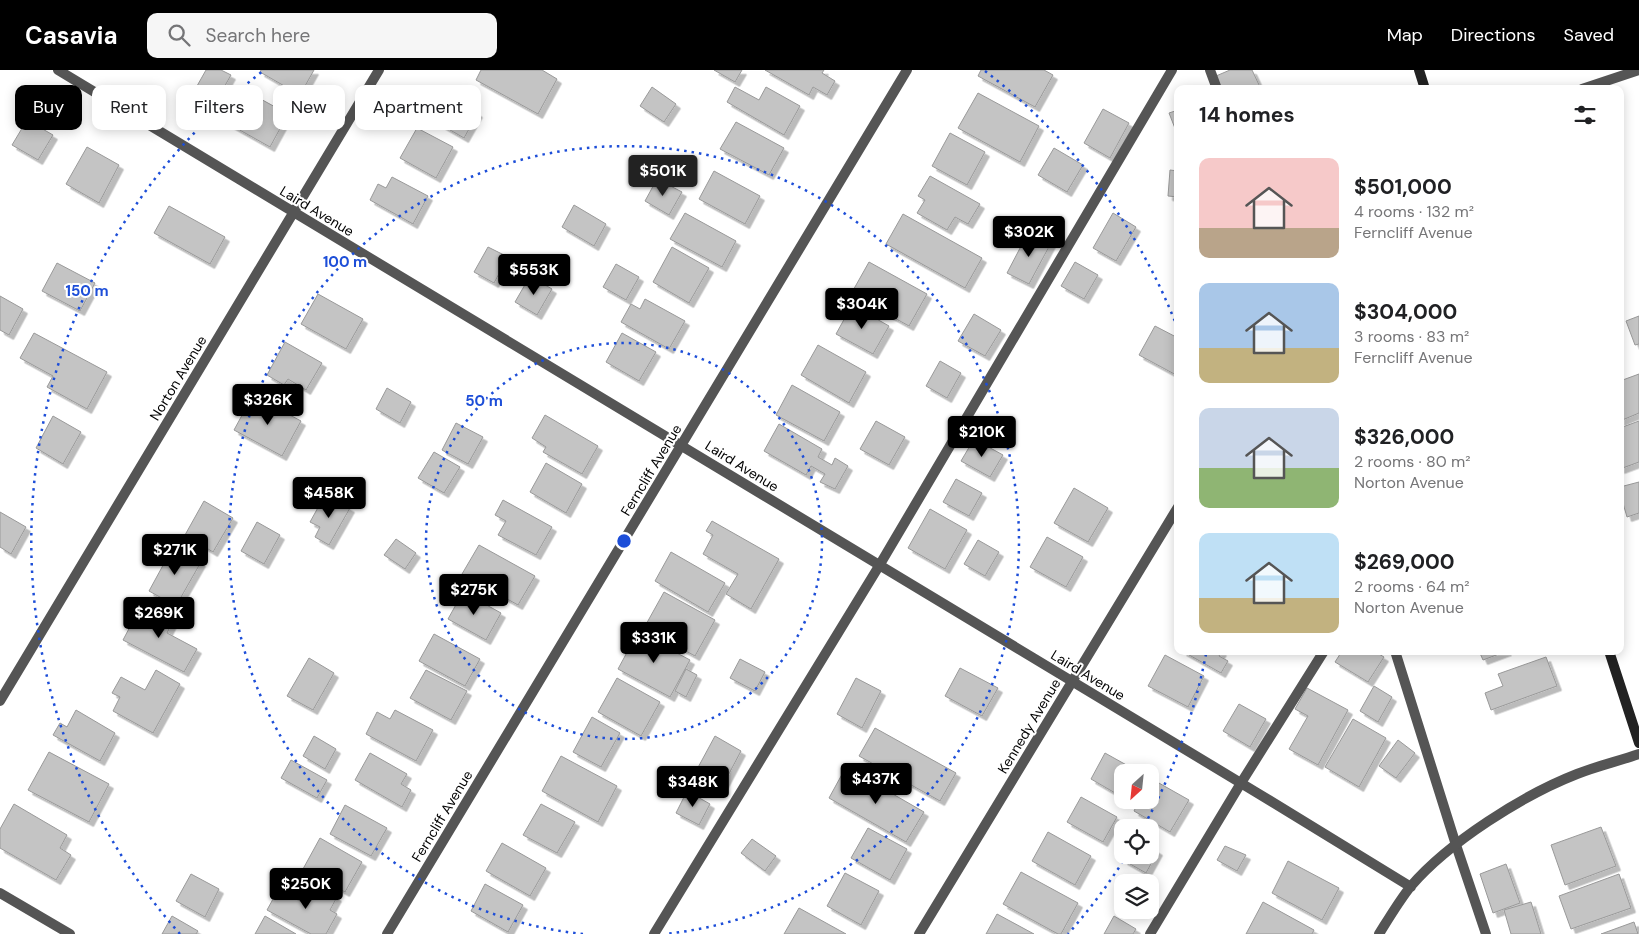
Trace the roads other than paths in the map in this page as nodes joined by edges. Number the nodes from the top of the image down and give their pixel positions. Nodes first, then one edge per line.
1 (58, 70) edge
2 (379, 70) edge
3 (907, 70) edge
4 (1172, 70) edge
5 (1210, 70) edge
6 (1419, 70) edge
7 (1637, 72) edge
8 (1216, 85) edge
9 (1424, 85) edge
10 (1595, 85) edge
11 (293, 213) junction
12 (682, 445) junction
13 (1174, 514) edge
14 (879, 566) junction
15 (1321, 655) edge
16 (1396, 655) edge
17 (1610, 655) edge
18 (1072, 682) junction
19 (0, 701) edge
20 (1639, 743) edge
21 (1639, 754) edge
22 (1241, 783) junction
23 (1456, 845) junction
24 (1411, 887) junction
25 (0, 893) edge
26 (70, 934) edge
27 (387, 934) edge
28 (654, 934) edge
29 (919, 934) edge
30 (1150, 934) edge
31 (1379, 934) edge
32 (1486, 934) edge

1 - 11 street, Laird Avenue
2 - 11 street, Norton Avenue
3 - 12 street, Ferncliff Avenue
4 - 14 street
5 - 8 street
6 - 9 street
7 - 10 street
11 - 12 street, Laird Avenue
11 - 19 street, Norton Avenue
12 - 14 street, Laird Avenue
12 - 27 street, Ferncliff Avenue
13 - 18 street, Kennedy Avenue
14 - 18 street, Laird Avenue
14 - 28 street
15 - 22 street
16 - 23 street
17 - 20 street
18 - 22 street, Laird Avenue
18 - 29 street, Kennedy Avenue
21 - 23 street
22 - 24 street, Laird Avenue
22 - 30 street
23 - 24 street
23 - 32 street
24 - 31 street
25 - 26 street

